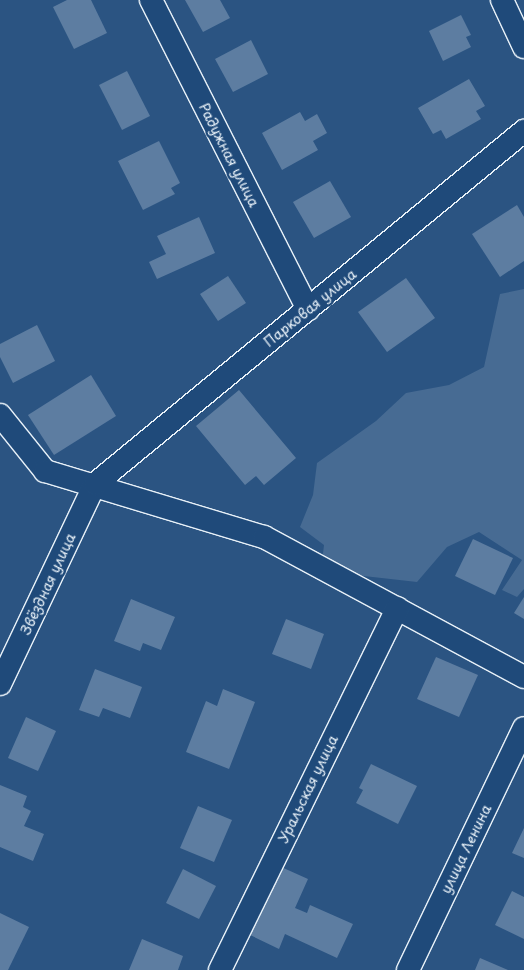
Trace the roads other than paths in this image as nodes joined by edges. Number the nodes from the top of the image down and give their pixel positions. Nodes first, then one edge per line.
1 (151, 0) edge
2 (502, 0) edge
3 (524, 47) edge
4 (524, 131) edge
5 (308, 310) junction
6 (0, 415) edge
7 (95, 484) junction
8 (396, 608) junction
9 (524, 677) edge
10 (0, 684) edge
11 (524, 728) edge
12 (220, 970) edge
13 (408, 970) edge

1 - 5 street, Радужная улица
2 - 3 street
4 - 5 street, Парковая улица
5 - 7 street, Парковая улица
6 - 7 street
7 - 8 street
7 - 10 street, Звёздная улица
8 - 9 street
8 - 12 street, Уральская улица
11 - 13 street, улица Ленина

